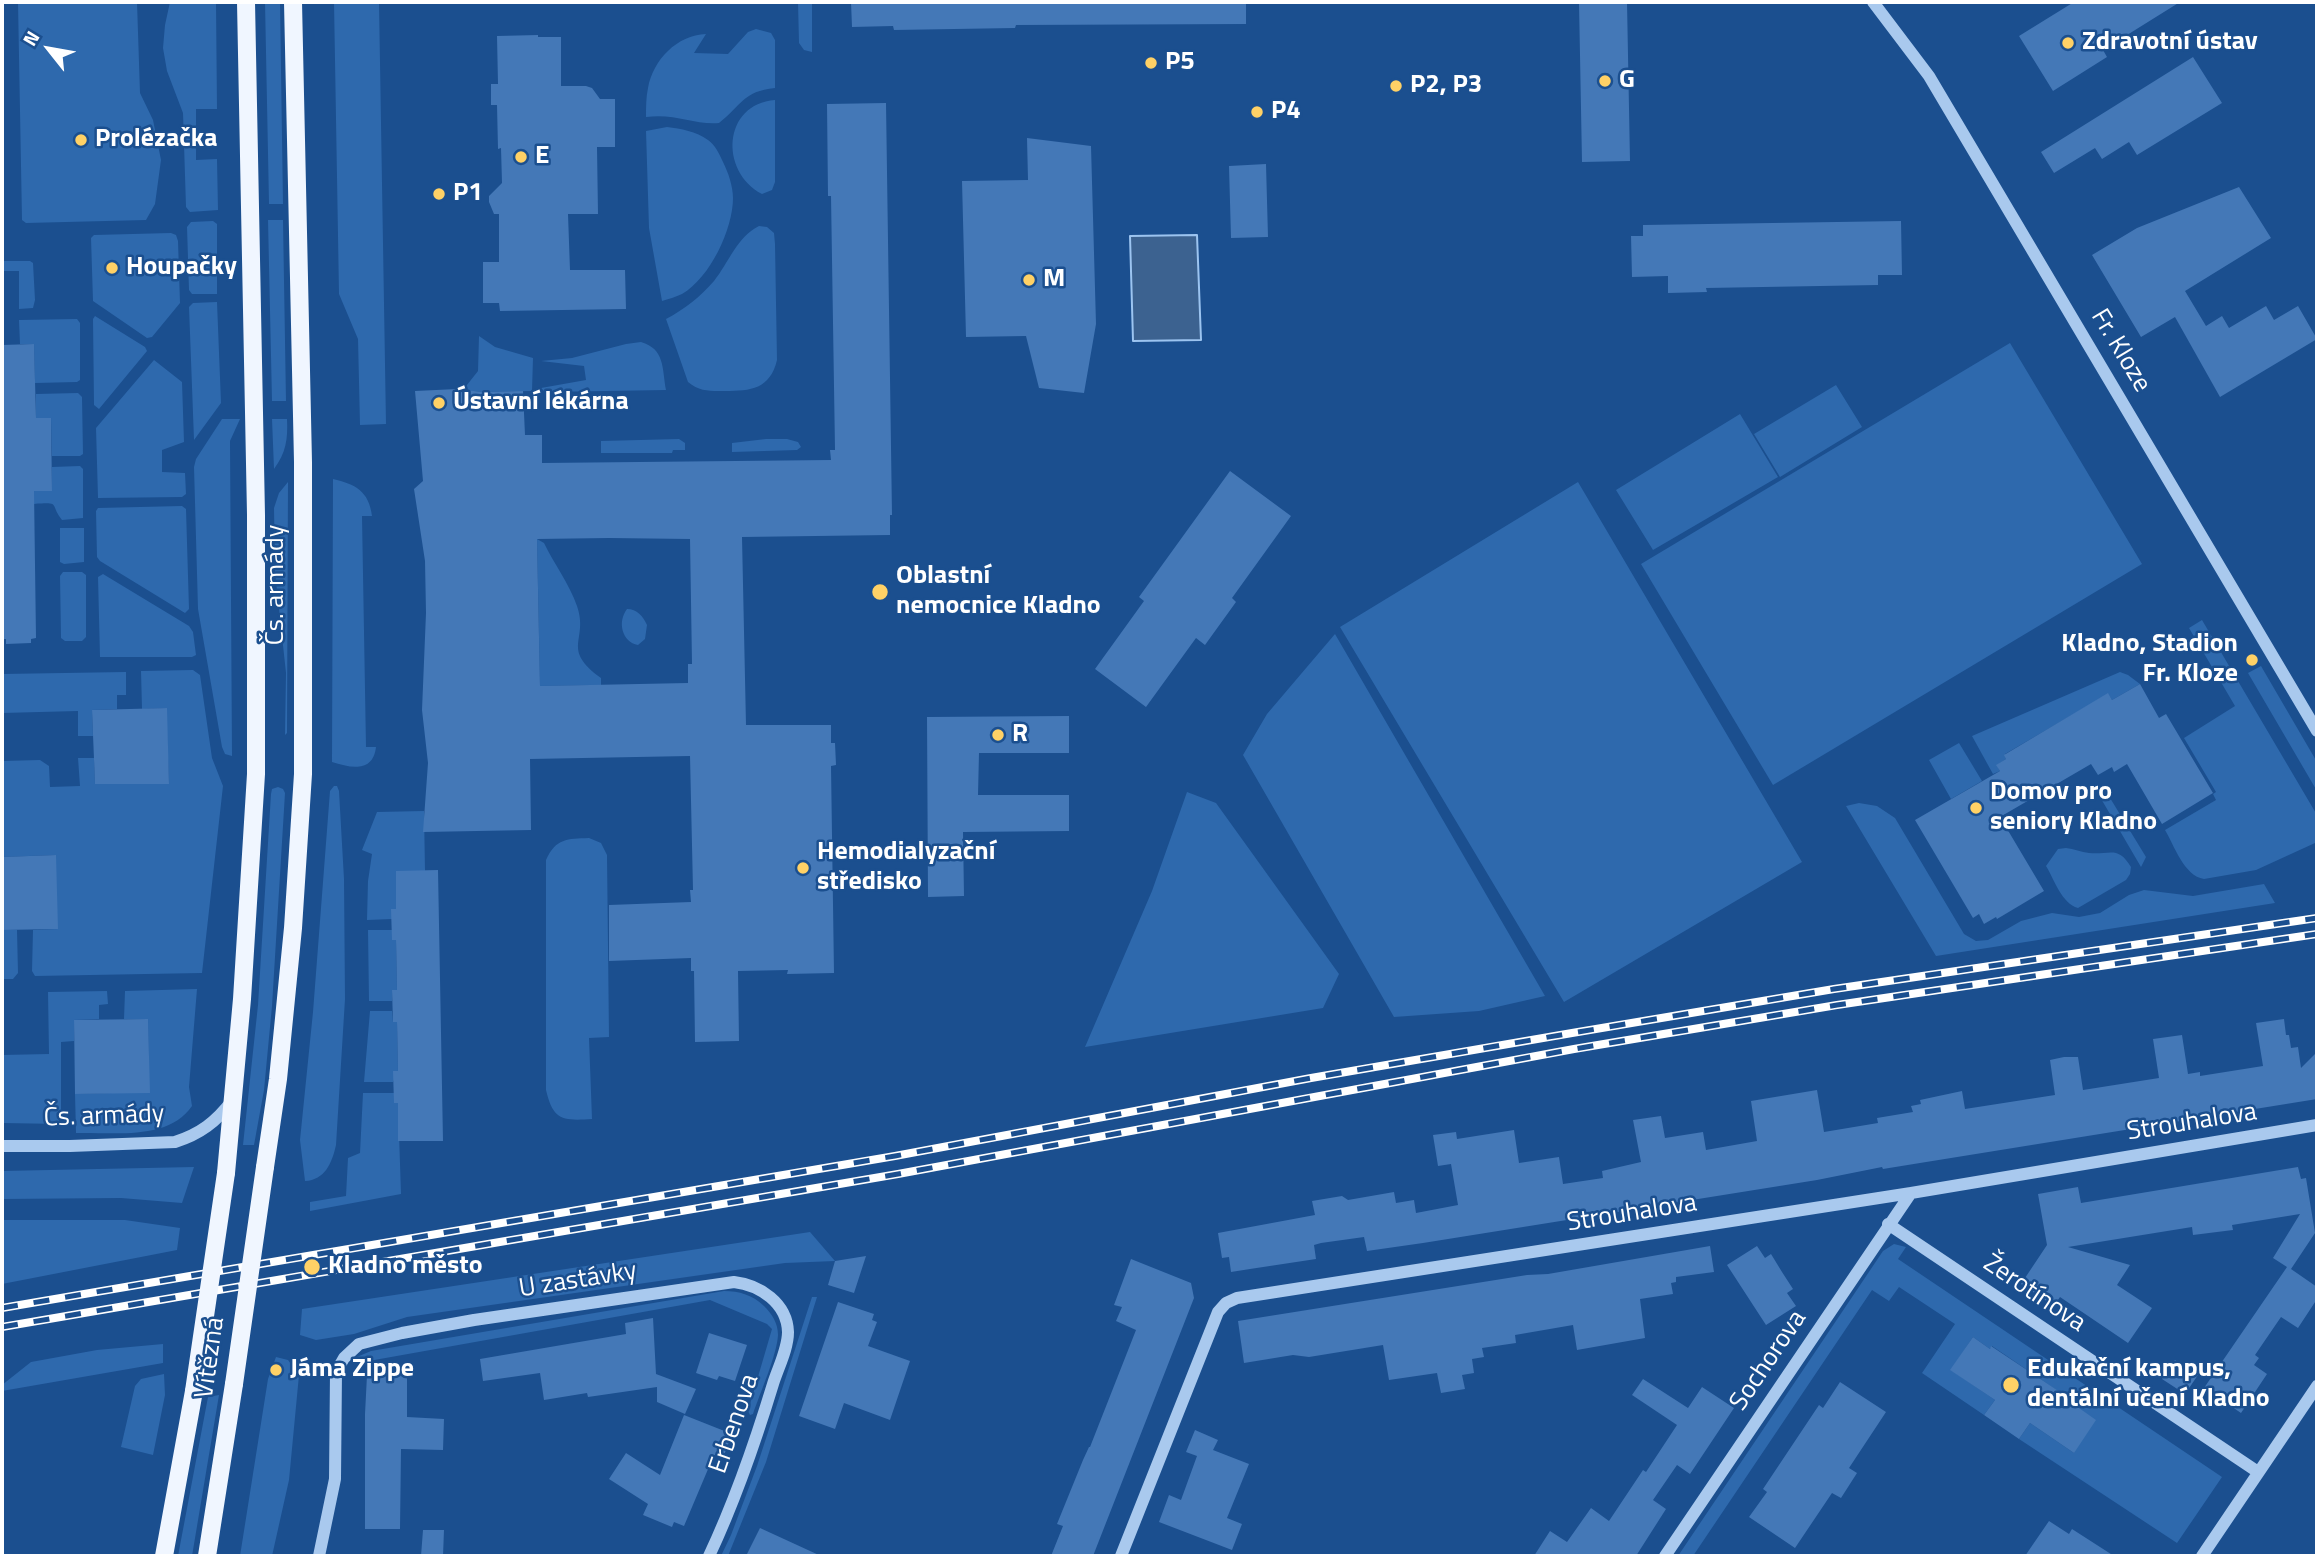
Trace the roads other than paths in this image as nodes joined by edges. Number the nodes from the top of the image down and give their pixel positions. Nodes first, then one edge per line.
1 (246, 2) edge
2 (293, 2) edge
3 (1873, 2) edge
4 (2317, 731) edge
5 (234, 1098) junction
6 (2317, 1125) edge
7 (2, 1146) edge
8 (265, 1167) joint
9 (226, 1173) joint
10 (1911, 1193) junction
11 (1888, 1224) junction
12 (778, 1304) joint
13 (2317, 1386) edge
14 (2258, 1472) junction
15 (164, 1556) edge
16 (207, 1556) edge
17 (319, 1556) edge
18 (709, 1556) edge
19 (1121, 1556) edge
20 (1665, 1556) edge
21 (2202, 1556) edge

1 - 5 main road, Čs. armády
2 - 8 main road, Čs. armády
3 - 4 street, Fr. Kloze
5 - 7 street, Čs. armády
5 - 9 main road, Čs. armády
6 - 10 street, Strouhalova
8 - 16 main road, Vítězná, bridge
9 - 15 main road, Vítězná, bridge
10 - 11 street, Sochorova
10 - 19 street, Strouhalova
11 - 14 street, Žerotínova
11 - 20 street, Sochorova
12 - 17 street, U zastávky
12 - 18 street, Erbenova
13 - 14 street
14 - 21 street

